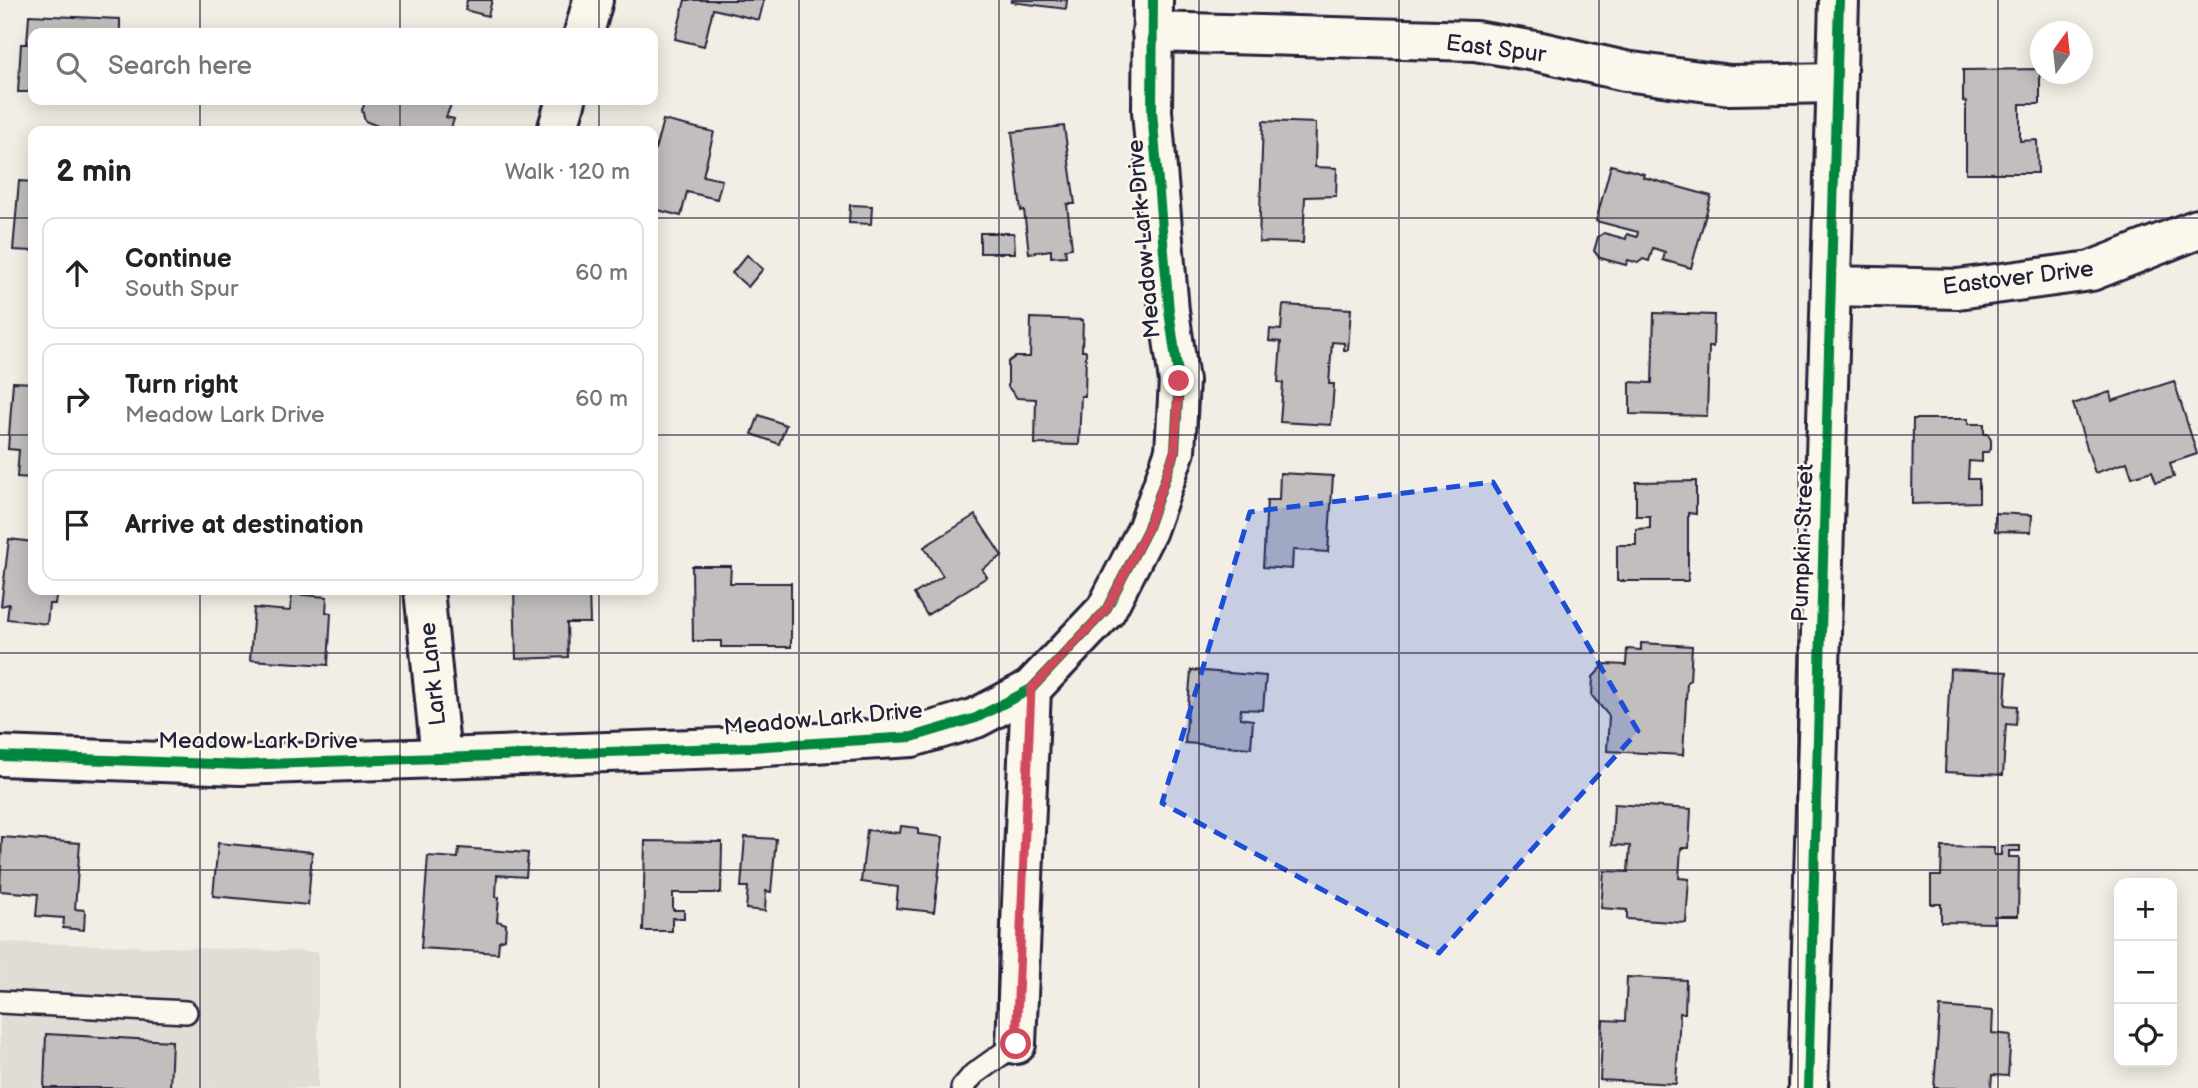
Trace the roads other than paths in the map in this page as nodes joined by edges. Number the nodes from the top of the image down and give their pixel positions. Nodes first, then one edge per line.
1 (593, 0) edge
2 (1839, 0) edge
3 (1152, 16) edge
4 (585, 28) edge
5 (1837, 83) junction
6 (564, 105) edge
7 (558, 126) edge
8 (2198, 229) edge
9 (1830, 286) junction
10 (425, 595) edge
11 (1031, 689) junction
12 (0, 757) edge
13 (441, 758) junction
14 (0, 1002) edge
15 (186, 1012) dead end
16 (1016, 1044) joint
17 (962, 1088) edge
18 (1808, 1088) edge

1 - 4 street
2 - 5 street, Pumpkin Street
3 - 5 street, East Spur
3 - 11 street, Meadow Lark Drive
5 - 9 street, Pumpkin Street
6 - 7 street
8 - 9 street, Eastover Drive
9 - 18 street, Pumpkin Street
10 - 13 street, Lark Lane
11 - 13 street, Meadow Lark Drive
11 - 16 street
12 - 13 street, Meadow Lark Drive
14 - 15 lane
16 - 17 lane

